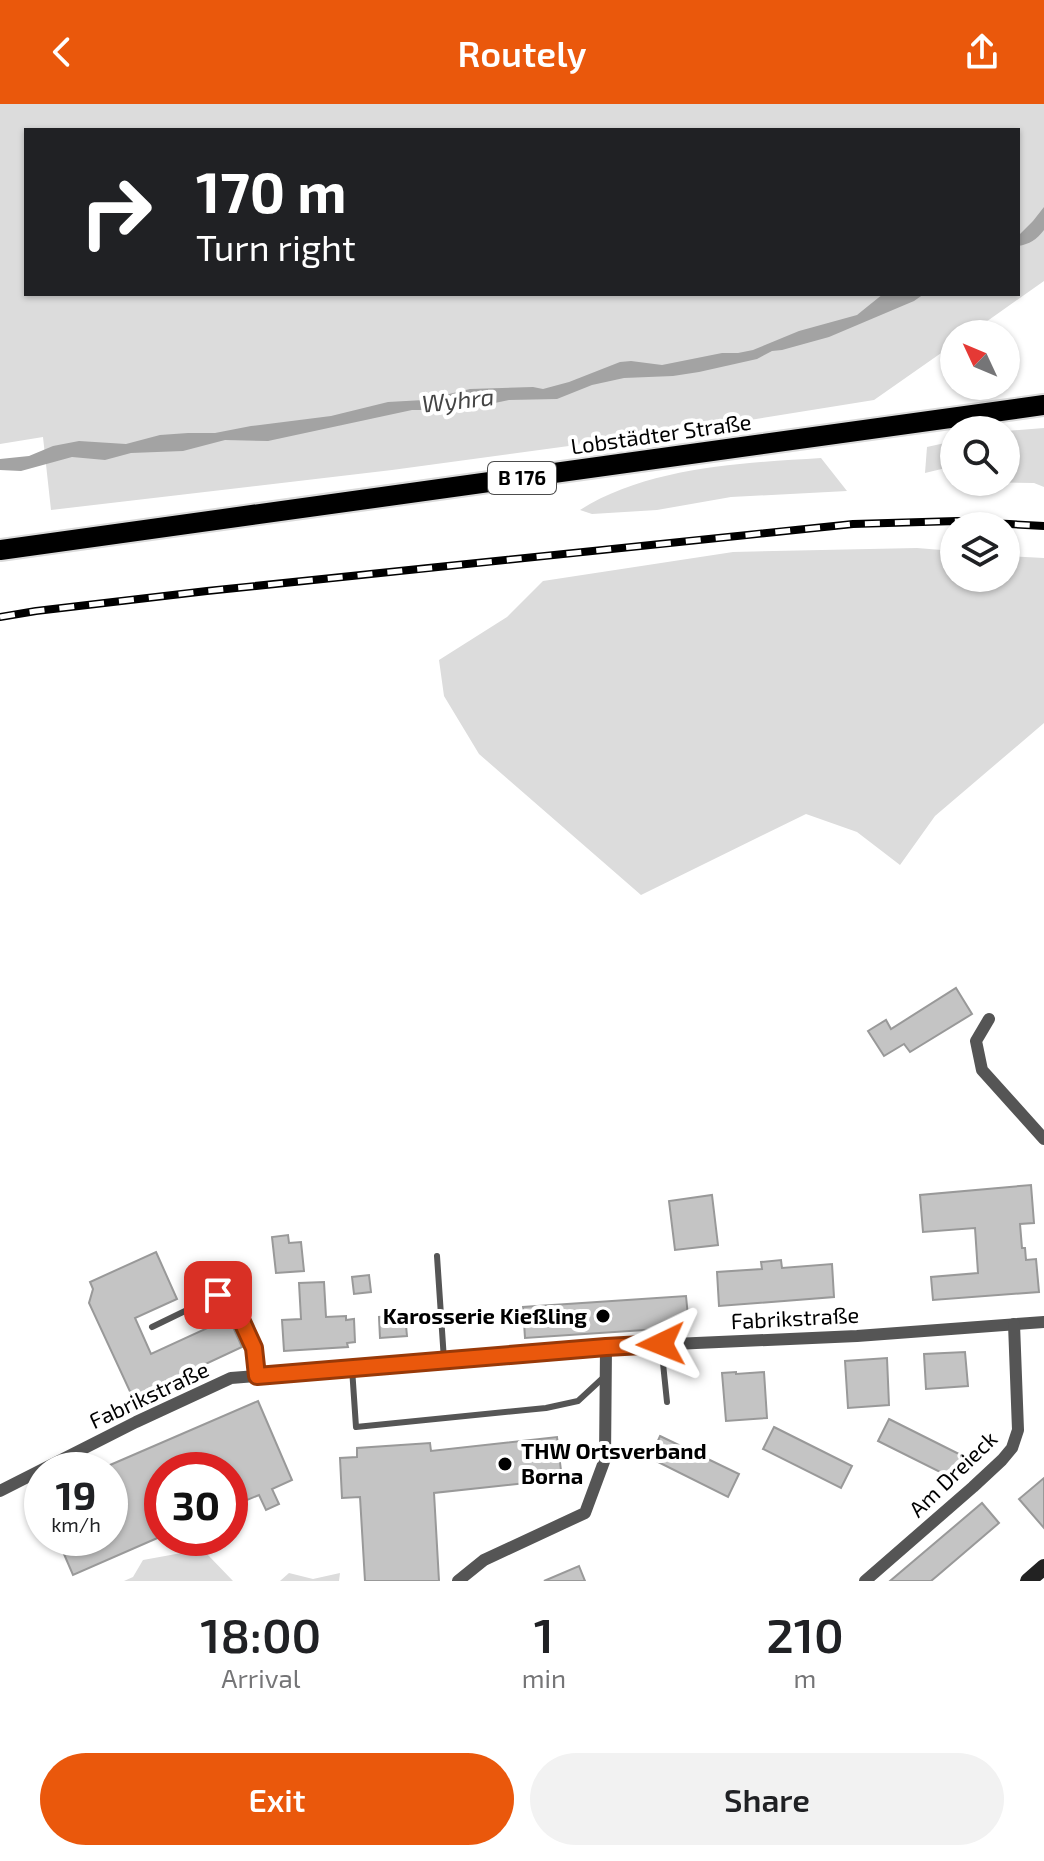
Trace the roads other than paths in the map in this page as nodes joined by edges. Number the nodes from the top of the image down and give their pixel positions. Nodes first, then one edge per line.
1 (1044, 405) edge
2 (0, 550) edge
3 (989, 1019) dead end
4 (1044, 1139) edge
5 (437, 1256) dead end
6 (1044, 1322) edge
7 (1014, 1324) junction
8 (152, 1327) dead end
9 (661, 1344) junction
10 (606, 1347) junction
11 (444, 1360) junction
12 (352, 1368) junction
13 (257, 1376) junction
14 (606, 1376) junction
15 (667, 1402) dead end
16 (0, 1491) edge
17 (1044, 1567) edge
18 (458, 1581) edge
19 (865, 1581) edge
20 (1028, 1581) edge

1 - 2 main road, Lobstädter Straße / B 176
3 - 4 street
5 - 11 lane
6 - 7 street, Fabrikstraße
7 - 9 street, Fabrikstraße
7 - 19 street, Am Dreieck
8 - 13 lane
9 - 10 street, Fabrikstraße
9 - 15 lane
10 - 11 street, Fabrikstraße
10 - 14 street
11 - 12 street, Fabrikstraße
12 - 13 street, Fabrikstraße
12 - 14 lane
13 - 16 street, Fabrikstraße
14 - 18 street
17 - 20 main road

